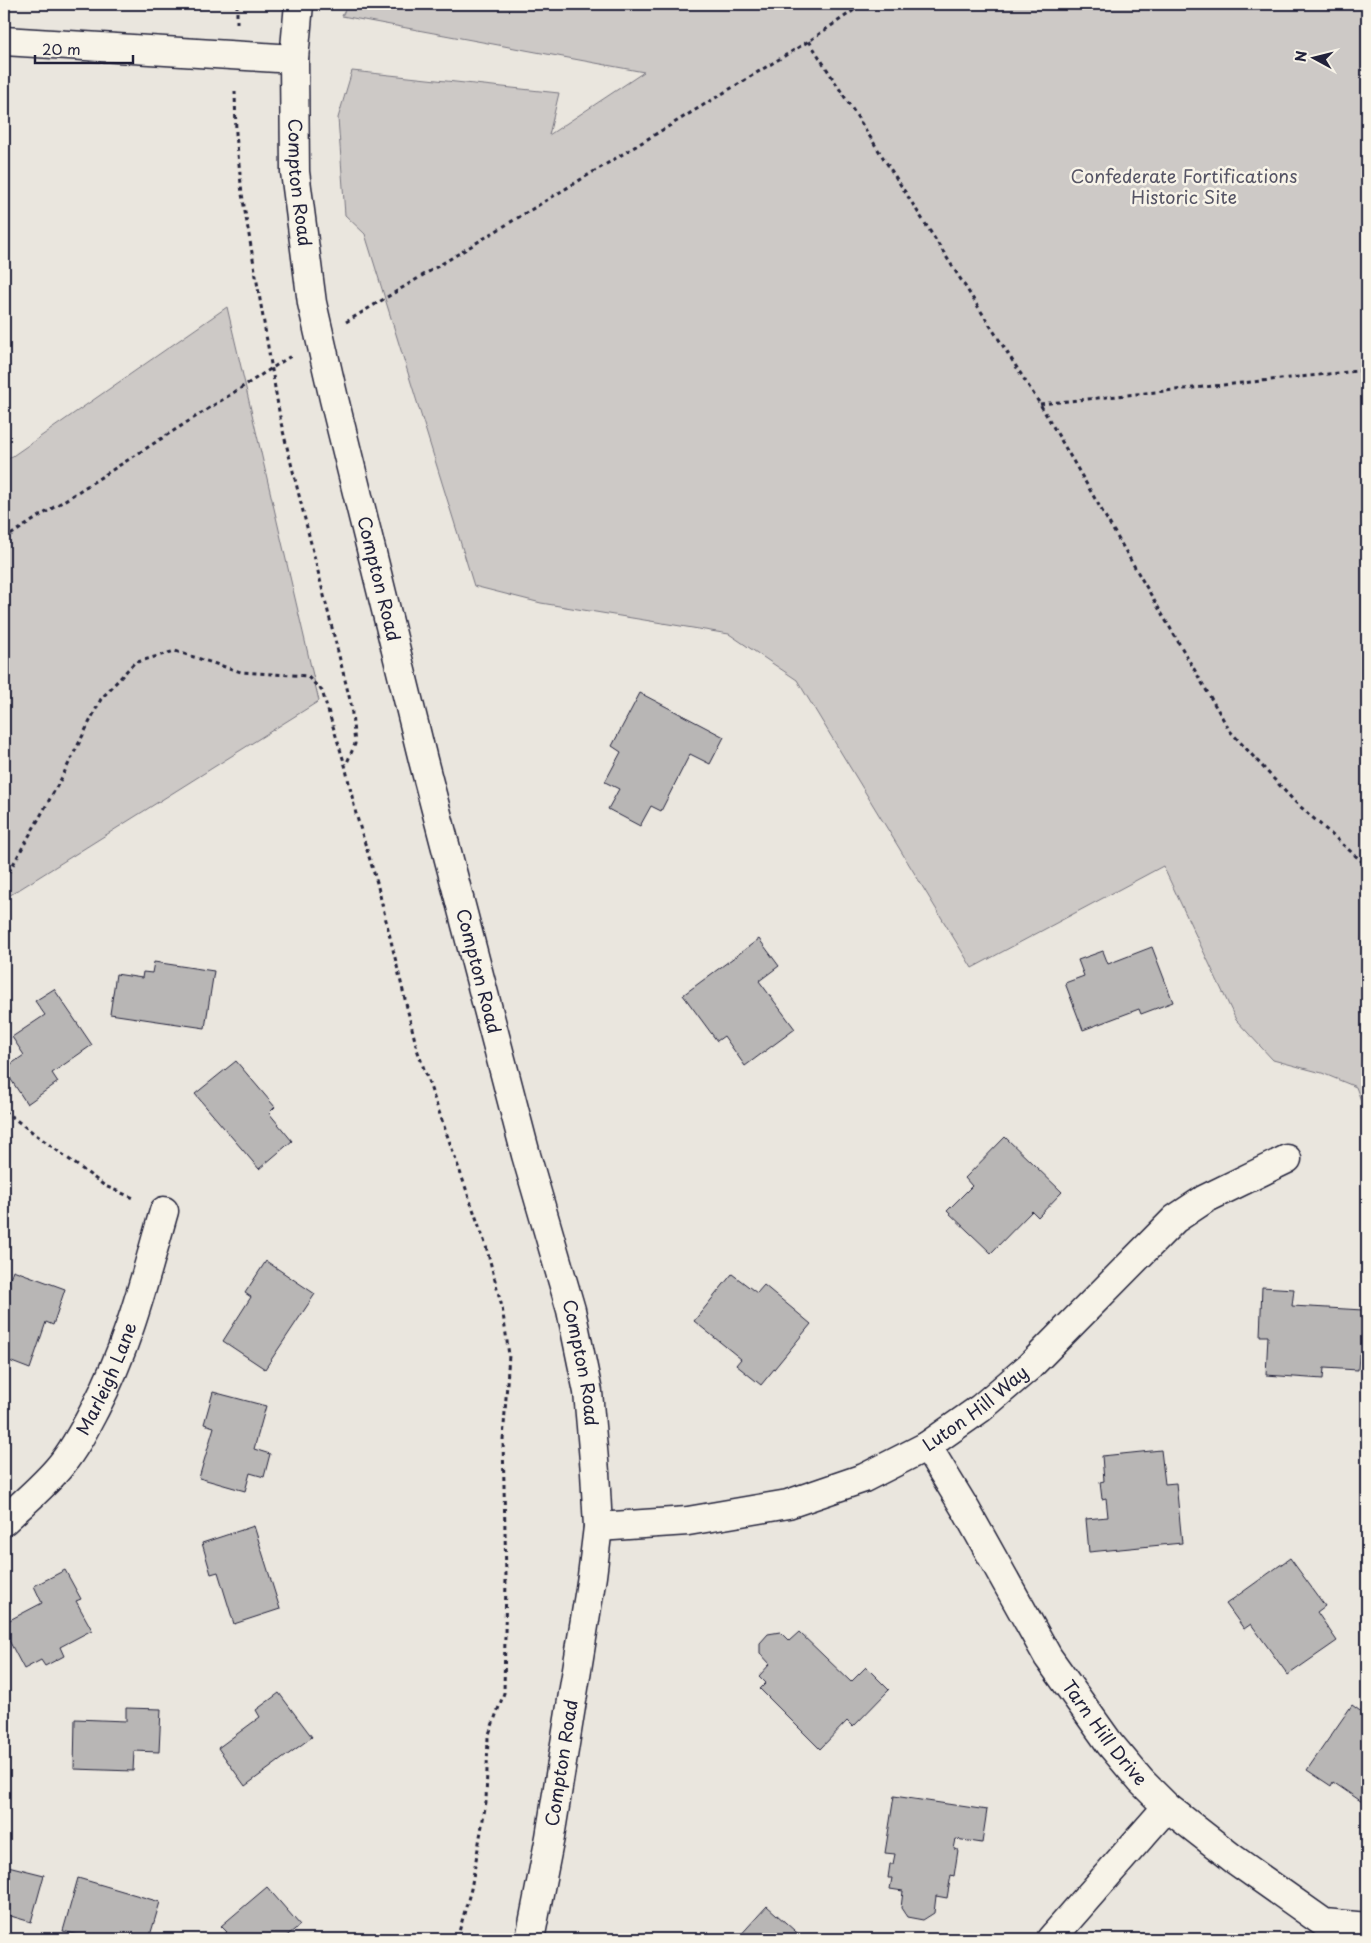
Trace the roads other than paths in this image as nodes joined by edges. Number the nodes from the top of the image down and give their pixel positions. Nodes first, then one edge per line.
1 (299, 4) edge
2 (4, 41) edge
3 (294, 59) junction
4 (1287, 1159) dead end
5 (164, 1211) road end
6 (927, 1446) junction
7 (4, 1521) edge
8 (598, 1527) junction
9 (1167, 1807) junction
10 (1367, 1927) edge
11 (530, 1939) edge
12 (1051, 1939) edge

1 - 3 street, Compton Road
2 - 3 street
3 - 8 street, Compton Road
4 - 6 street, Luton Hill Way
5 - 7 street, Marleigh Lane
6 - 8 street, Luton Hill Way
6 - 9 street, Tarn Hill Drive
8 - 11 street, Compton Road
9 - 10 street, Tarn Hill Drive
9 - 12 street

